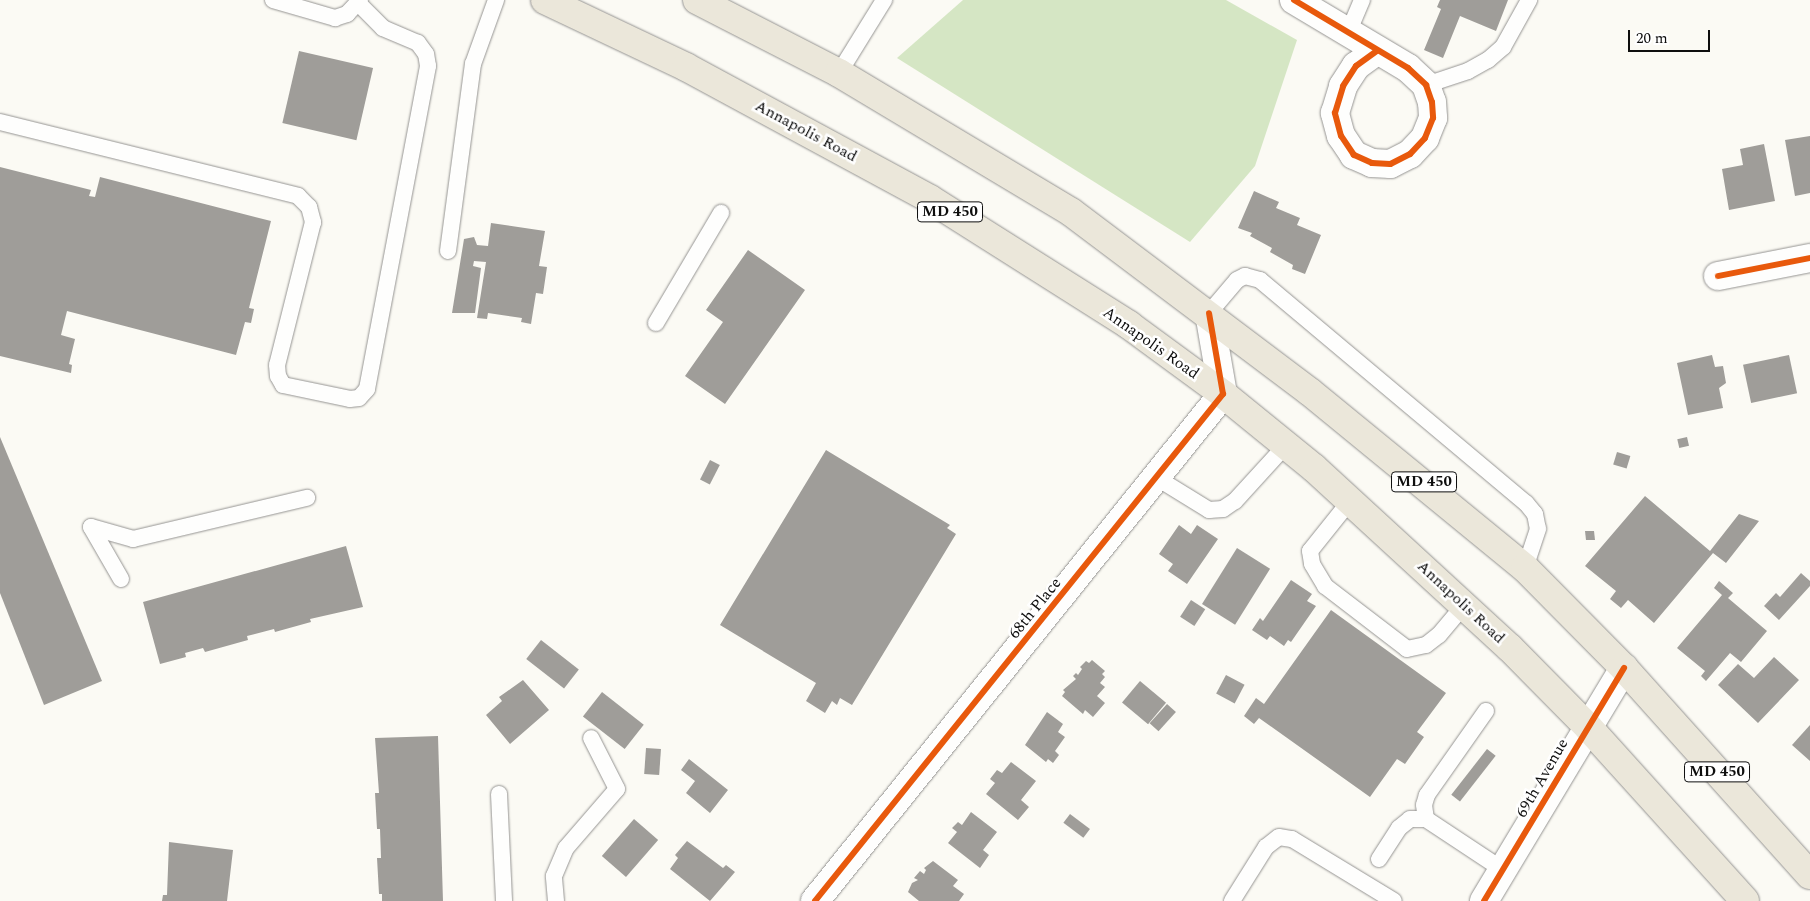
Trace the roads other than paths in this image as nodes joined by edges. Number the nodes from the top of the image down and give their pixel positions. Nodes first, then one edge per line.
1 (273, 0) edge
2 (496, 0) edge
3 (545, 0) edge
4 (697, 0) edge
5 (884, 0) edge
6 (1294, 0) edge
7 (1362, 0) edge
8 (1529, 0) edge
9 (359, 2) edge
10 (1348, 33) junction
11 (1377, 50) junction
12 (839, 73) junction
13 (1426, 85) junction
14 (0, 122) edge
15 (721, 213) dead end
16 (448, 252) dead end
17 (1810, 258) edge
18 (1718, 276) dead end
19 (1210, 314) junction
20 (656, 323) dead end
21 (1223, 394) junction
22 (1285, 446) junction
23 (1157, 478) junction
24 (306, 498) dead end
25 (1350, 501) junction
26 (1525, 568) junction
27 (121, 579) dead end
28 (1464, 605) junction
29 (1624, 668) junction
30 (1486, 711) dead end
31 (1588, 727) junction
32 (591, 738) dead end
33 (499, 794) dead end
34 (1426, 819) junction
35 (1379, 858) dead end
36 (1503, 870) junction
37 (1810, 876) edge
38 (504, 901) edge
39 (556, 901) edge
40 (815, 901) edge
41 (1232, 901) edge
42 (1394, 901) edge
43 (1484, 901) edge
44 (1745, 901) edge

1 - 9 lane
2 - 16 lane
3 - 21 main road, Annapolis Road / MD 450
4 - 12 main road, MD 450
5 - 12 lane
6 - 10 street
7 - 10 lane
8 - 13 lane
9 - 14 lane
10 - 11 street
11 - 13 street
11 - 13 street
12 - 19 main road, MD 450
15 - 20 lane
17 - 18 street
19 - 21 street
19 - 26 main road, MD 450
19 - 26 lane
21 - 22 main road, Annapolis Road / MD 450
21 - 23 street, 68th Place
22 - 23 lane
22 - 25 main road, Annapolis Road / MD 450
23 - 40 street, 68th Place
24 - 27 lane
25 - 28 main road, Annapolis Road / MD 450
25 - 28 lane
26 - 29 main road, MD 450
28 - 31 main road, Annapolis Road / MD 450
29 - 31 street, 69th Avenue
29 - 37 main road, MD 450
30 - 34 lane
31 - 36 street, 69th Avenue
31 - 44 main road, Annapolis Road / MD 450
32 - 39 lane
33 - 38 lane
34 - 35 lane
34 - 36 lane
36 - 43 street, 69th Avenue
41 - 42 lane

